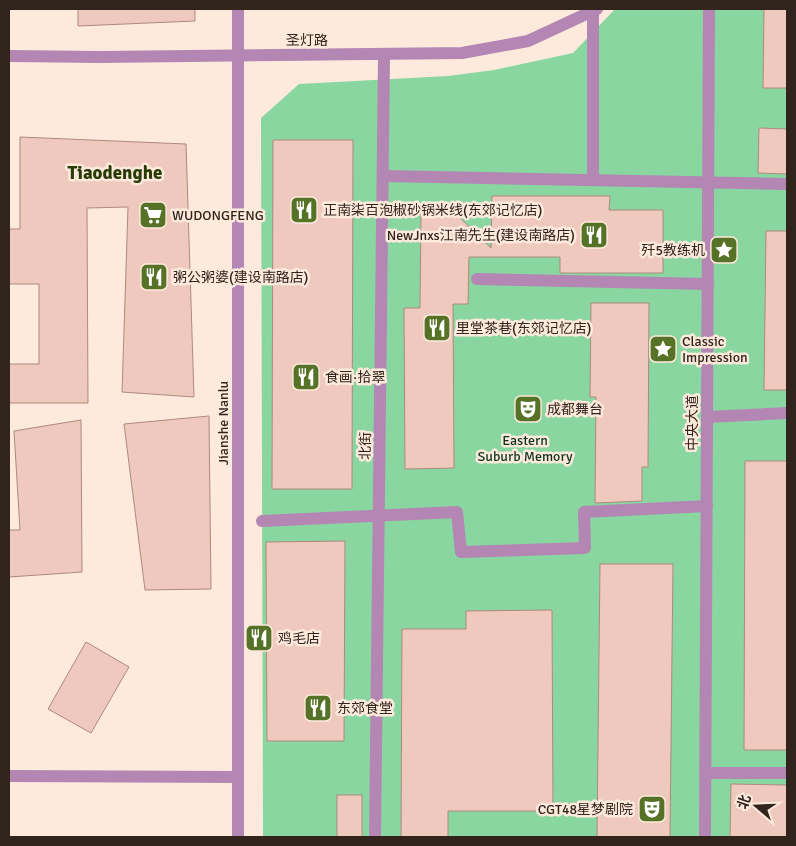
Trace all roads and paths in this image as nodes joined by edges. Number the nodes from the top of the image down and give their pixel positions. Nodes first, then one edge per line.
1 (238, 9) edge
2 (709, 9) edge
3 (595, 10) edge
4 (237, 55) junction
5 (384, 55) junction
6 (9, 56) edge
7 (383, 176) junction
8 (593, 180) junction
9 (708, 182) junction
10 (787, 184) edge
11 (477, 279) dead end
12 (708, 284) junction
13 (787, 413) edge
14 (707, 417) junction
15 (707, 506) junction
16 (379, 516) junction
17 (262, 520) dead end
18 (787, 773) edge
19 (706, 774) junction
20 (9, 776) edge
21 (238, 777) junction
22 (238, 837) edge
23 (375, 837) edge
24 (705, 837) edge

1 - 4 street, Jianshe Nanlu
2 - 9 street, 中央大道
3 - 5 street, 圣灯路
3 - 8 street
4 - 5 street, 圣灯路
4 - 6 street, 圣灯路
4 - 21 street, Jianshe Nanlu
5 - 7 street, 北街
7 - 8 street
7 - 16 street, 北街
8 - 9 street
9 - 10 street
9 - 12 street, 中央大道
11 - 12 street
12 - 14 street, 中央大道
13 - 14 street
14 - 15 street, 中央大道
15 - 16 street
15 - 19 street, 中央大道
16 - 17 street
16 - 23 street, 北街
18 - 19 street
19 - 24 street, 中央大道
20 - 21 street
21 - 22 street, Jianshe Nanlu

